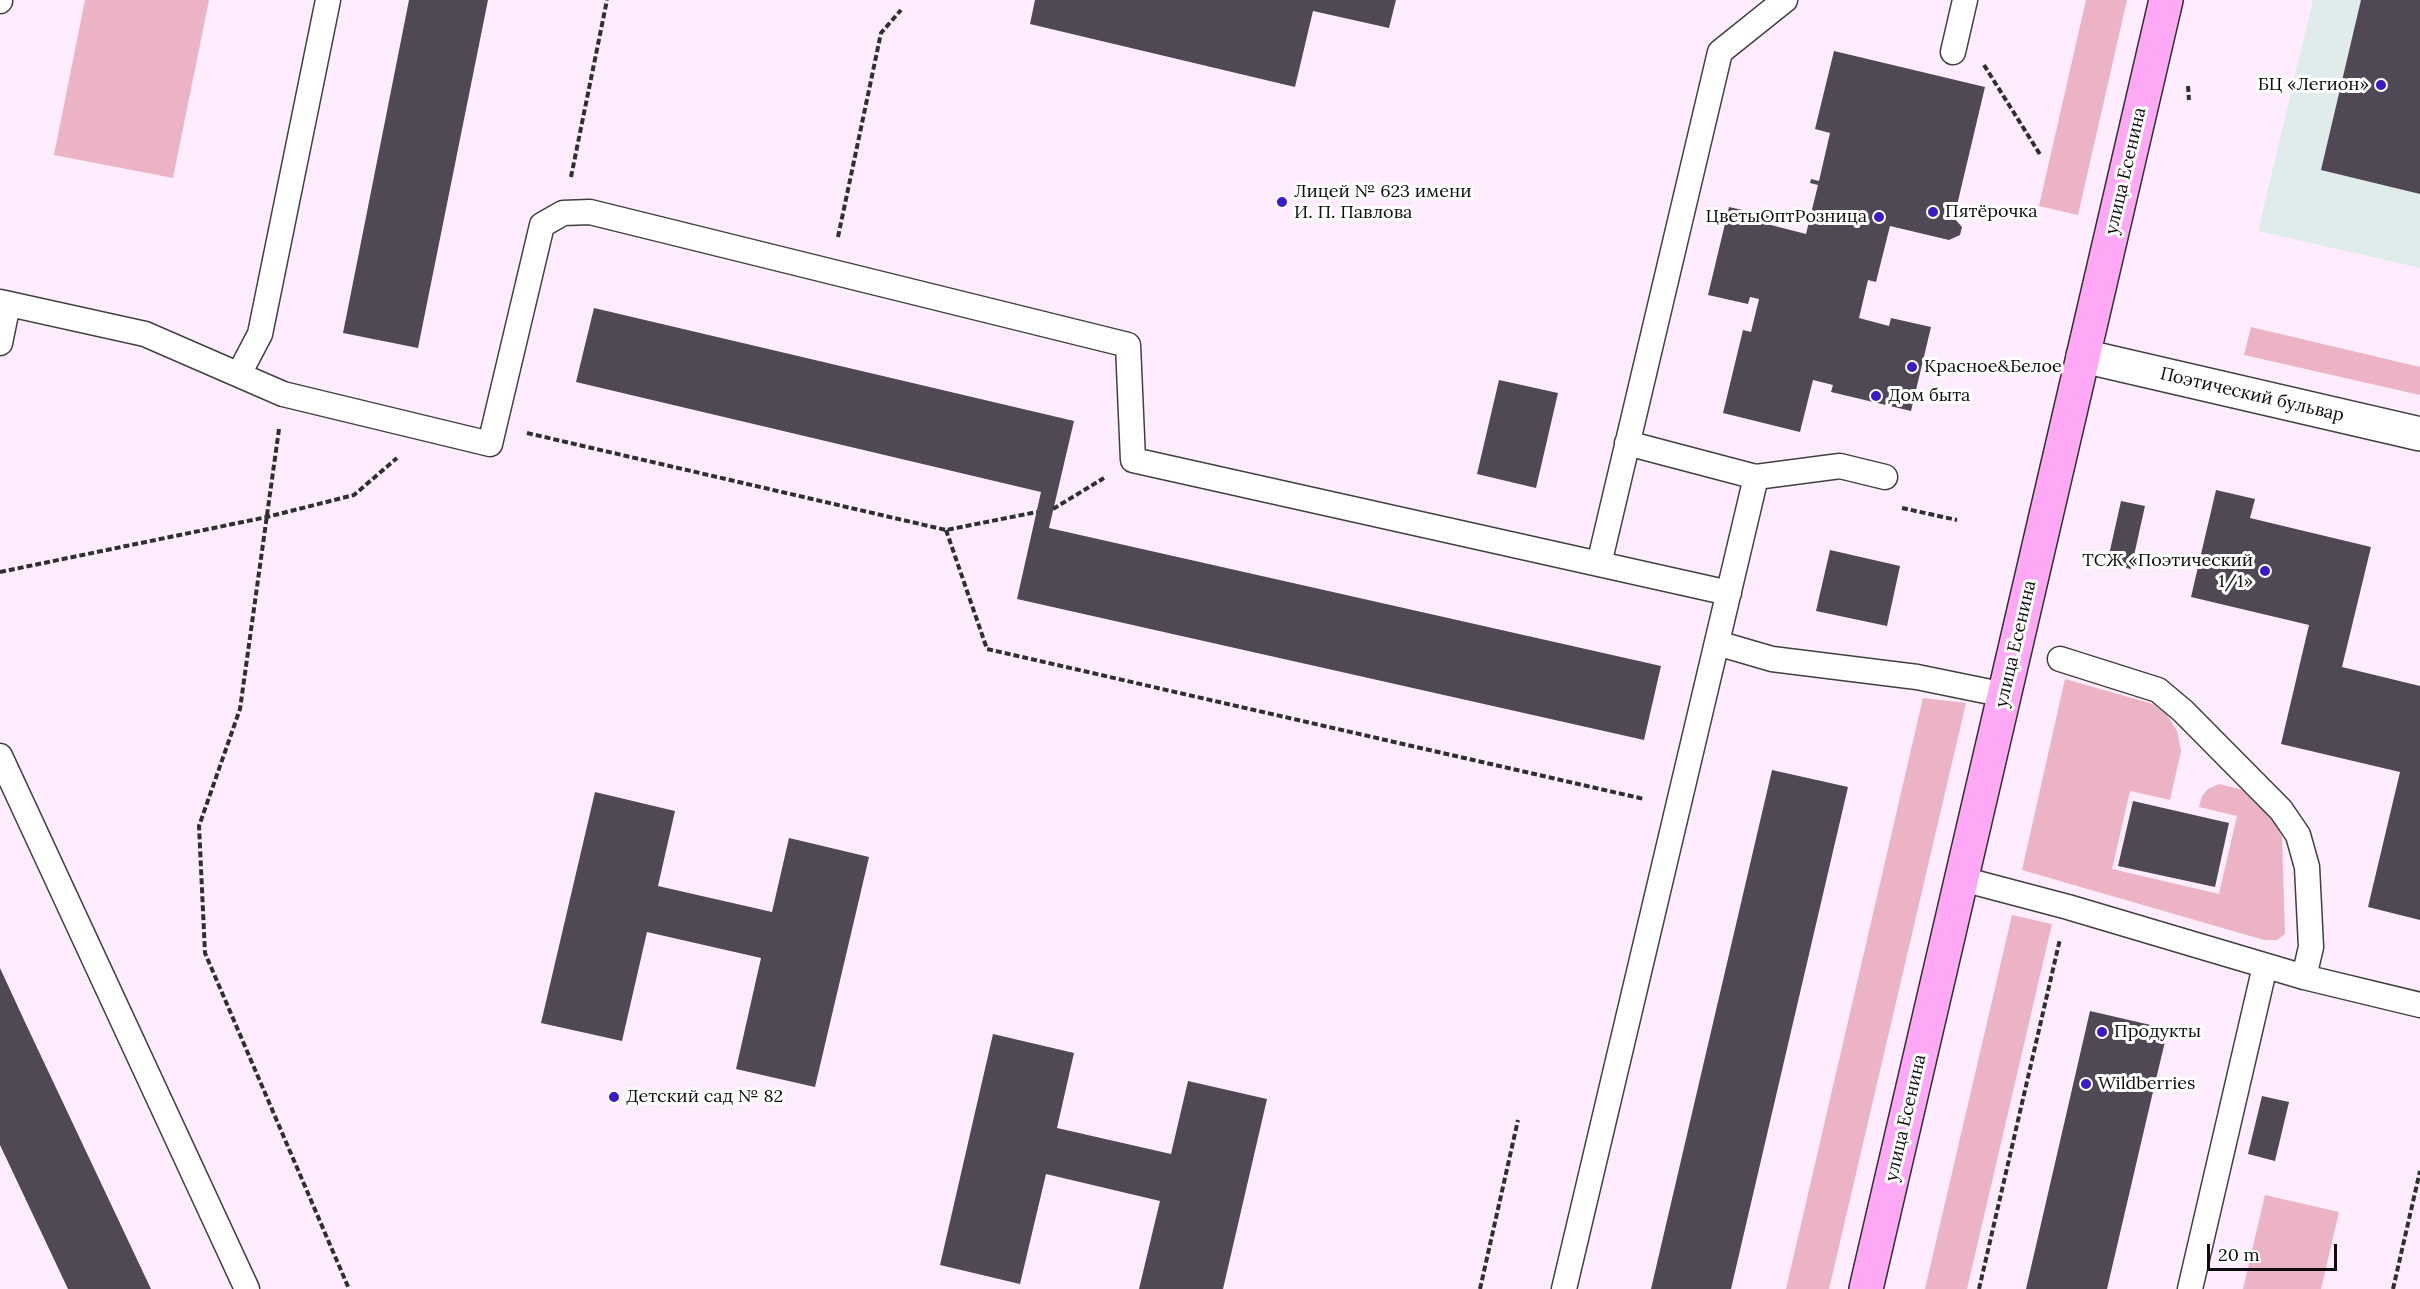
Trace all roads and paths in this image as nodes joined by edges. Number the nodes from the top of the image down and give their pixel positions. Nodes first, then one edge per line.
1 (328, 0) edge
2 (607, 0) edge
3 (1785, 0) edge
4 (1965, 0) edge
5 (2166, 0) edge
6 (901, 10) dead end
7 (1959, 26) junction
8 (1953, 52) dead end
9 (2041, 156) dead end
10 (563, 213) junction
11 (831, 270) junction
12 (4, 303) edge
13 (0, 343) edge
14 (2083, 356) junction
15 (239, 374) junction
16 (283, 394) junction
17 (494, 425) junction
18 (430, 430) junction
19 (2420, 434) edge
20 (1627, 443) junction
21 (1133, 460) junction
22 (1756, 477) junction
23 (1885, 477) joint
24 (1053, 509) dead end
25 (1037, 512) dead end
26 (267, 517) junction
27 (1957, 520) dead end
28 (946, 530) junction
29 (1599, 564) junction
30 (0, 572) edge
31 (1729, 593) junction
32 (1717, 643) junction
33 (2060, 659) dead end
34 (2005, 695) junction
35 (0, 756) edge
36 (1679, 807) junction
37 (1962, 879) junction
38 (2068, 907) junction
39 (2265, 966) junction
40 (2304, 977) junction
41 (2420, 1005) edge
42 (1518, 1120) dead end
43 (2420, 1171) edge
44 (247, 1289) edge
45 (349, 1289) edge
46 (1480, 1289) edge
47 (1564, 1289) edge
48 (1866, 1289) edge
49 (1979, 1289) edge
50 (2190, 1289) edge
51 (2393, 1289) edge

1 - 15 lane
2 - 10 path
3 - 20 lane
4 - 7 lane
5 - 14 street, улица Есенина
6 - 11 path
7 - 8 lane
7 - 9 path
10 - 11 lane
10 - 17 lane
11 - 21 lane
12 - 13 lane
12 - 15 lane
14 - 19 street, Поэтический бульвар
14 - 34 street, улица Есенина
15 - 16 lane
16 - 18 lane
16 - 26 path
17 - 18 lane
17 - 28 path
18 - 26 path
20 - 22 lane
20 - 29 lane
21 - 24 path
21 - 29 lane
22 - 23 lane
22 - 31 lane
23 - 27 path
25 - 28 path
26 - 30 path
26 - 45 path
28 - 36 path
29 - 31 lane
31 - 32 lane
32 - 34 lane
32 - 36 lane
33 - 40 lane
34 - 37 street, улица Есенина
35 - 44 lane
36 - 47 lane
37 - 38 lane
37 - 48 street, улица Есенина
38 - 39 lane
38 - 49 path
39 - 40 lane
39 - 50 lane
40 - 41 lane
42 - 46 path
43 - 51 path

